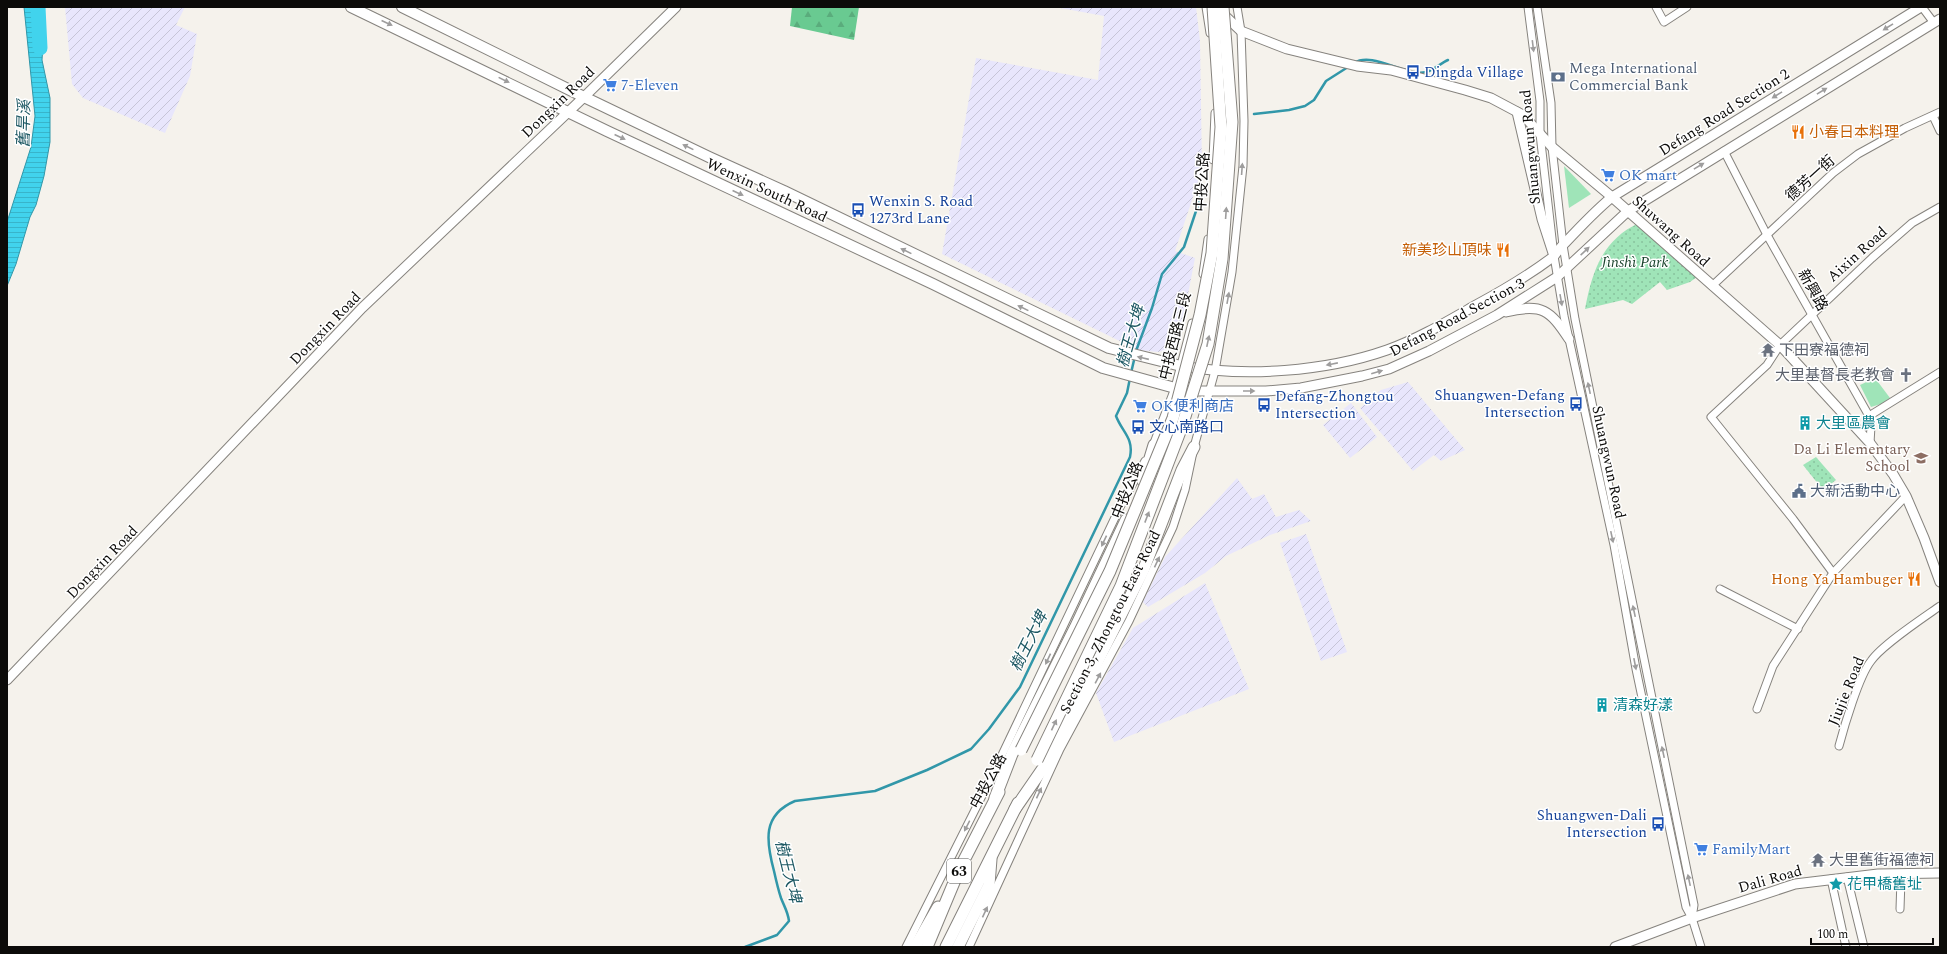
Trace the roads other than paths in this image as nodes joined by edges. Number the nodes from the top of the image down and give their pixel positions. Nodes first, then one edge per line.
1 (351, 7) edge
2 (402, 7) edge
3 (676, 7) edge
4 (1206, 7) edge
5 (1214, 7) edge
6 (1223, 7) edge
7 (1237, 7) edge
8 (1528, 7) edge
9 (1537, 7) edge
10 (1656, 7) edge
11 (1687, 7) edge
12 (1922, 7) edge
13 (1937, 21) edge
14 (1241, 31) junction
15 (584, 97) junction
16 (568, 112) junction
17 (1518, 112) junction
18 (1940, 112) edge
19 (1932, 116) junction
20 (1215, 119) junction
21 (1244, 121) junction
22 (1940, 131) edge
23 (1540, 134) junction
24 (1552, 147) junction
25 (1724, 151) junction
26 (1612, 197) junction
27 (1940, 207) edge
28 (1628, 211) junction
29 (1768, 235) junction
30 (1563, 245) junction
31 (1554, 256) junction
32 (1566, 269) junction
33 (1557, 277) junction
34 (1712, 286) junction
35 (1811, 314) junction
36 (1496, 315) junction
37 (1569, 339) junction
38 (1780, 345) junction
39 (1181, 366) junction
40 (1214, 371) junction
41 (1940, 372) edge
42 (1175, 388) junction
43 (1210, 391) junction
44 (1869, 416) junction
45 (1870, 443) junction
46 (1154, 445) junction
47 (1194, 447) junction
48 (1906, 496) junction
49 (1833, 573) junction
50 (1940, 582) edge
51 (1720, 589) dead end
52 (1940, 606) edge
53 (1798, 629) junction
54 (7, 680) edge
55 (1757, 709) dead end
56 (1839, 746) dead end
57 (995, 798) junction
58 (1015, 809) junction
59 (992, 852) junction
60 (960, 868) junction
61 (1940, 873) edge
62 (1906, 874) junction
63 (1847, 877) junction
64 (1831, 879) junction
65 (1900, 909) dead end
66 (1692, 918) junction
67 (906, 947) edge
68 (915, 947) edge
69 (927, 947) edge
70 (946, 947) edge
71 (958, 947) edge
72 (969, 947) edge
73 (1615, 947) edge
74 (1702, 947) edge
75 (1846, 947) edge
76 (1864, 947) edge

1 -> 16 main road, Wenxin South Road
2 - 15 main road, Wenxin South Road
3 - 15 street, Dongxin Road
4 - 20 street, 中投西路三段
5 - 14 street
5 - 57 main road, 中投公路 / 63, bridge
58 -> 6 main road, 中投公路 / 63, bridge
7 - 14 street, Section 3, Zhongtou East Road
8 -> 23 street, Shuangwun Road
9 - 24 street, Shuangwun Road
10 - 11 street
12 - 13 street
12 -> 26 street, Defang Road Section 2
25 -> 13 street
14 - 17 street, Shuwang Road
14 - 21 street, Section 3, Zhongtou East Road
15 - 16 street, Dongxin Road
39 -> 15 main road, Wenxin South Road
16 -> 42 main road, Wenxin South Road
16 - 54 street, Dongxin Road
17 - 23 street, Shuwang Road
17 - 31 street
18 - 19 street, 德芳一街
19 - 22 street
19 - 29 street, 德芳一街
20 - 21 street
20 - 39 street, 中投西路三段
40 -> 21 street, Section 3, Zhongtou East Road
23 - 24 street, Shuwang Road
23 - 31 street, Shuangwun Road
24 - 26 street, Shuwang Road
24 - 30 street, Shuangwun Road
28 -> 25 street
25 - 29 street, 新興路
26 - 28 street, Shuwang Road
26 - 30 street, Defang Road Section 2
27 - 35 street, Aixin Road
32 -> 28 street, Defang Road Section 3
28 - 34 street, Shuwang Road
29 - 34 street, 德芳一街
29 - 35 street, 新興路
30 - 31 street, Defang Road Section 2
30 - 32 street, Shuangwun Road
31 - 33 street, Shuangwun Road
31 -> 40 street, Defang Road Section 3
32 - 33 street, Defang Road Section 3
66 -> 32 street, Shuangwun Road
33 - 36 street, Defang Road Section 3
33 -> 37 street, Shuangwun Road
34 - 38 street, Shuwang Road
35 - 38 street, Aixin Road
35 - 44 street, 新興路
36 - 37 street
43 -> 36 street, Defang Road Section 3
37 -> 66 street, Shuangwun Road
38 - 45 street, Shuwang Road
38 - 49 street, Aixin Road
39 - 40 street, Defang Road Section 3
39 - 42 street, 中投西路三段
40 - 43 street, Section 3, Zhongtou East Road
41 - 44 street
42 - 43 street, Defang Road Section 3
42 - 46 street, 中投西路三段
43 - 47 street, Section 3, Zhongtou East Road
44 - 45 street, 新興路
45 - 48 street, Shuwang Road
46 - 57 main road
46 -> 67 street, 中投西路三段
47 - 58 main road
72 -> 47 street, Section 3, Zhongtou East Road
48 - 49 street
48 - 50 street, Shuwang Road
49 - 53 street
51 - 53 street
52 - 56 street, Jiujie Road
53 - 55 street
57 - 60 main road, 中投公路 / 63
58 - 59 main road, 中投公路 / 63
59 - 70 main road, 中投公路 / 63
59 - 71 main road
60 - 68 main road
60 - 69 main road, 中投公路 / 63
61 - 62 street, Dali Road
62 - 63 street, Dali Road
62 - 65 street
63 - 64 street, Dali Road
63 - 76 street
64 - 66 street, Dali Road
64 - 75 street
66 - 73 street, Dali Road
66 - 74 street, Shuangwun Road

